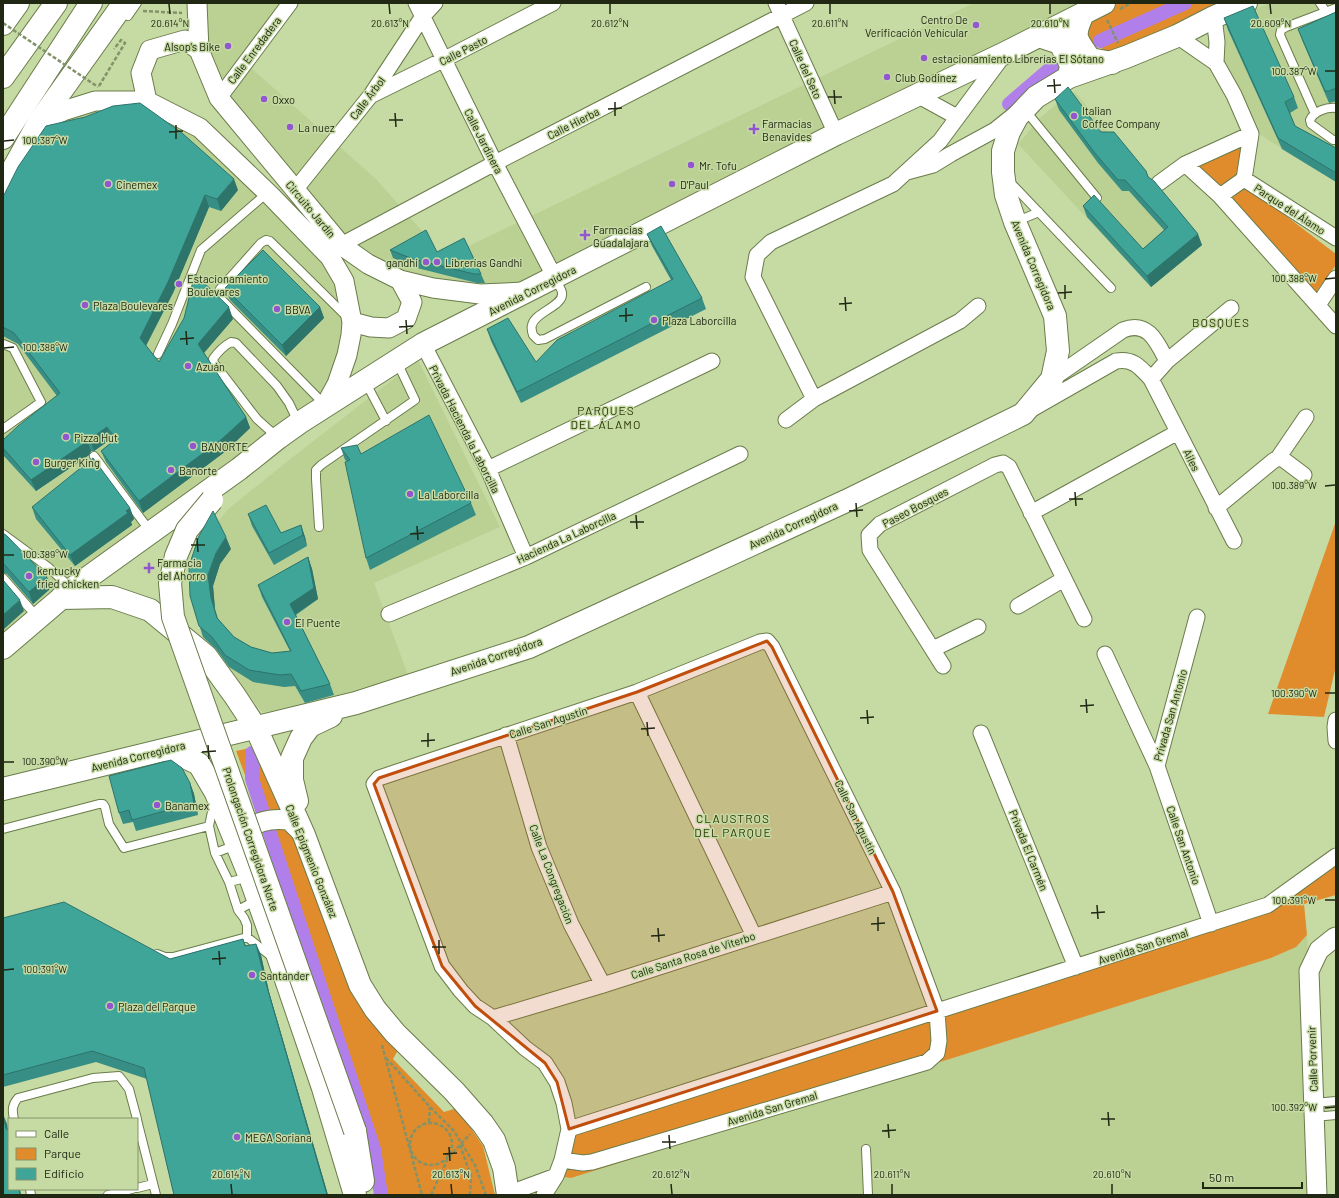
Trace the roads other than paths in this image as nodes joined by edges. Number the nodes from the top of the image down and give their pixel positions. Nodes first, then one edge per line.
1 (18, 3) edge
2 (56, 3) edge
3 (91, 3) edge
4 (290, 3) edge
5 (416, 3) edge
6 (434, 3) edge
7 (553, 3) edge
8 (806, 3) edge
9 (1246, 3) edge
10 (1320, 3) edge
11 (1336, 3) edge
12 (1336, 7) edge
13 (197, 8) edge
14 (129, 9) edge
15 (779, 9) edge
16 (1326, 12) junction
17 (1106, 13) edge
18 (1083, 14) junction
19 (423, 16) junction
20 (1214, 17) junction
21 (3, 23) edge
22 (1040, 36) junction
23 (1177, 36) junction
24 (200, 50) junction
25 (1005, 53) junction
26 (1116, 53) junction
27 (443, 60) junction
28 (1216, 63) junction
29 (91, 64) dead end
30 (3, 77) edge
31 (1068, 77) junction
32 (74, 83) junction
33 (371, 95) junction
34 (917, 95) junction
35 (218, 98) junction
36 (147, 101) junction
37 (1336, 108) edge
38 (1025, 109) junction
39 (1315, 114) junction
40 (957, 117) junction
41 (39, 122) junction
42 (836, 134) junction
43 (1251, 134) junction
44 (3, 138) edge
45 (1336, 140) edge
46 (495, 162) junction
47 (1185, 164) junction
48 (906, 172) junction
49 (1004, 176) junction
50 (1244, 179) junction
51 (1159, 184) edge
52 (3, 187) edge
53 (295, 190) junction
54 (269, 194) junction
55 (1220, 196) junction
56 (1097, 198) edge
57 (1039, 212) junction
58 (1015, 222) junction
59 (1336, 238) edge
60 (341, 245) junction
61 (555, 278) junction
62 (1336, 278) edge
63 (400, 280) junction
64 (646, 287) dead end
65 (1111, 288) dead end
66 (527, 292) junction
67 (1318, 305) junction
68 (978, 306) dead end
69 (1231, 308) dead end
70 (352, 322) junction
71 (1336, 326) edge
72 (3, 344) edge
73 (423, 344) junction
74 (158, 354) dead end
75 (712, 361) dead end
76 (1167, 361) junction
77 (397, 362) junction
78 (1073, 365) junction
79 (1052, 379) junction
80 (1151, 379) junction
81 (365, 381) junction
82 (1078, 383) junction
83 (814, 400) junction
84 (325, 406) junction
85 (1023, 414) junction
86 (1306, 417) dead end
87 (786, 420) dead end
88 (386, 421) junction
89 (298, 423) junction
90 (3, 429) edge
91 (1178, 432) junction
92 (278, 438) junction
93 (740, 454) dead end
94 (94, 456) dead end
95 (1278, 458) junction
96 (239, 469) junction
97 (488, 469) junction
98 (1304, 475) dead end
99 (212, 500) joint
100 (1216, 508) junction
101 (1032, 513) junction
102 (319, 527) dead end
103 (151, 533) junction
104 (3, 534) edge
105 (1234, 541) dead end
106 (526, 557) junction
107 (3, 578) edge
108 (1064, 579) junction
109 (66, 594) junction
110 (1018, 606) dead end
111 (389, 614) dead end
112 (1197, 617) dead end
113 (38, 618) junction
114 (1084, 619) dead end
115 (978, 627) dead end
116 (3, 648) edge
117 (932, 650) junction
118 (1105, 654) dead end
119 (943, 666) dead end
120 (637, 692) junction
121 (356, 703) junction
122 (1336, 720) edge
123 (256, 728) junction
124 (981, 733) dead end
125 (506, 735) junction
126 (1336, 741) edge
127 (168, 749) junction
128 (1157, 766) junction
129 (3, 777) edge
130 (34, 782) junction
131 (3, 789) edge
132 (216, 793) junction
133 (209, 826) junction
134 (3, 829) edge
135 (304, 835) junction
136 (237, 845) junction
137 (215, 853) junction
138 (1336, 856) edge
139 (239, 880) junction
140 (893, 892) junction
141 (258, 899) junction
142 (238, 910) junction
143 (1211, 924) junction
144 (754, 936) junction
145 (247, 937) junction
146 (1336, 937) edge
147 (152, 952) edge
148 (281, 965) junction
149 (1076, 967) junction
150 (603, 985) junction
151 (937, 1011) junction
152 (493, 1018) junction
153 (1336, 1101) edge
154 (1314, 1110) junction
155 (1336, 1115) edge
156 (14, 1118) edge
157 (136, 1118) edge
158 (138, 1124) edge
159 (569, 1129) junction
160 (866, 1149) dead end
161 (562, 1160) junction
162 (556, 1176) junction
163 (153, 1184) junction
164 (138, 1188) edge
165 (128, 1190) edge
166 (508, 1194) edge
167 (108, 1195) edge
168 (156, 1195) edge
169 (355, 1195) edge
170 (365, 1195) edge
171 (544, 1195) edge
172 (868, 1195) edge
173 (1317, 1195) edge

1 - 21 main road
2 - 30 main road
3 - 44 main road
4 - 35 street, Calle Enredadera
5 - 19 street, Calle Jardinera
6 - 19 street, Calle Árbol
7 - 27 street, Calle Pasto
8 - 15 street, Calle Hierba
9 - 20 main road, Avenida Corregidora
10 - 16 lane
11 - 12 lane
12 - 16 lane
13 - 24 street, Circuito Jardín
14 - 32 main road
15 - 42 street, Calle del Seto
15 - 46 street, Calle Hierba
16 - 39 lane
17 - 18 main road, Avenida Corregidora
18 - 22 main road, Avenida Corregidora
18 - 26 main road
19 - 27 street, Calle Jardinera
19 - 33 street, Calle Árbol
20 - 23 main road, Avenida Corregidora
20 - 28 street
22 - 25 main road, Avenida Corregidora
22 - 31 main road
23 - 26 main road, Avenida Corregidora
23 - 28 street
24 - 35 street, Circuito Jardín
24 - 36 street
25 - 34 main road, Avenida Corregidora
25 - 40 street
26 - 31 main road, Avenida Corregidora
27 - 33 street, Calle Pasto
27 - 46 street, Calle Jardinera
28 - 43 street
29 - 32 lane
31 - 38 main road, Avenida Corregidora
32 - 41 main road
33 - 53 street, Calle Árbol
34 - 40 street
34 - 42 main road, Avenida Corregidora
35 - 53 street, Circuito Jardín
36 - 41 street
36 - 54 street, Circuito Jardín
37 - 39 lane
38 - 48 street
38 - 49 main road, Avenida Corregidora
38 - 56 lane
39 - 45 lane
40 - 48 street
41 - 52 main road
42 - 61 main road, Avenida Corregidora
43 - 47 street
43 - 50 street, Parque del Álamo
46 - 60 street, Calle Hierba
46 - 61 street, Calle Jardinera
47 - 51 street
47 - 55 street
48 - 83 street
49 - 57 lane
49 - 58 main road, Avenida Corregidora
50 - 55 street, Parque del Álamo
50 - 59 street, Parque del Álamo
53 - 60 street, Circuito Jardín
54 - 70 street, Circuito Jardín
54 - 74 lane
55 - 67 street
57 - 58 lane
57 - 65 lane
58 - 79 main road, Avenida Corregidora
60 - 63 street, Circuito Jardín
61 - 64 lane
61 - 66 main road, Avenida Corregidora
62 - 67 street
63 - 66 street, Circuito Jardín
63 - 70 street
66 - 73 main road, Avenida Corregidora
67 - 71 street
68 - 83 street
69 - 76 street
70 - 84 street, Circuito Jardín
70 - 84 lane
72 - 90 lane
73 - 77 main road, Avenida Corregidora
73 - 97 street, Privada Hacienda la Laborcilla
75 - 97 street
76 - 78 street
76 - 80 street
77 - 81 main road, Avenida Corregidora
77 - 88 lane
78 - 79 street
78 - 82 street
79 - 85 main road, Avenida Corregidora
80 - 82 street, Ailes
80 - 91 street, Ailes
81 - 84 main road, Avenida Corregidora
81 - 88 lane
82 - 85 street, Ailes
83 - 87 street
84 - 89 main road, Avenida Corregidora
85 - 121 main road, Avenida Corregidora
86 - 95 street
88 - 102 lane
89 - 92 main road, Avenida Corregidora
89 - 92 lane
91 - 100 street, Ailes
91 - 101 street
92 - 96 main road, Avenida Corregidora
93 - 106 street, Hacienda La Laborcilla
94 - 103 lane
95 - 98 street
95 - 100 street
96 - 99 street, Prolongación Corregidora Norte
96 - 103 main road, Avenida Corregidora
97 - 106 street, Privada Hacienda la Laborcilla
99 - 170 main road, Prolongación Corregidora Norte, bridge
100 - 105 street, Ailes
101 - 108 street, Paseo Bosques
101 - 117 street, Paseo Bosques
103 - 109 main road, Avenida Corregidora
104 - 109 lane
106 - 111 street, Hacienda La Laborcilla
107 - 113 lane
108 - 110 street
108 - 114 street, Paseo Bosques
109 - 113 main road, Avenida Corregidora
109 - 123 main road, Calle Epigmenio González
112 - 128 street, Privada San Antonio
113 - 116 main road, Avenida Corregidora
115 - 117 street
117 - 119 street, Paseo Bosques
118 - 128 street, Privada San Antonio
120 - 125 street, Calle San Agustín
120 - 140 street, Calle San Agustín
120 - 144 street
121 - 123 main road, Avenida Corregidora
121 - 135 main road
122 - 126 street
123 - 127 main road, Avenida Corregidora
123 - 135 main road, Calle Epigmenio González
124 - 149 street, Privada El Carmén
125 - 150 street, Calle La Congregación
125 - 152 street, Calle San Agustín
127 - 130 main road, Avenida Corregidora
127 - 132 main road
128 - 143 street, Calle San Antonio
129 - 130 main road
130 - 131 main road, Avenida Corregidora
132 - 133 lane
132 - 136 main road
133 - 134 lane
133 - 137 lane
135 - 136 street
135 - 166 main road, Calle Epigmenio González
136 - 137 lane
136 - 139 main road
137 - 139 lane
138 - 143 street, Avenida San Gremal
139 - 141 main road
139 - 142 lane
140 - 144 street, Calle Santa Rosa de Viterbo
140 - 151 street, Calle San Agustín
141 - 142 lane
141 - 148 main road
142 - 145 lane
143 - 149 street, Avenida San Gremal
144 - 150 street, Calle Santa Rosa de Viterbo
145 - 147 lane
145 - 148 lane
146 - 154 street, Calle Porvenir
148 - 169 main road
149 - 151 street, Avenida San Gremal
150 - 152 street, Calle Santa Rosa de Viterbo
151 - 159 street, Avenida San Gremal
151 - 161 street, Avenida San Gremal
152 - 159 street, Calle San Agustín
153 - 154 lane
154 - 155 lane
154 - 173 street, Calle Porvenir
156 - 157 lane
158 - 163 lane
159 - 161 street, Calle San Agustín
160 - 172 lane
161 - 162 street, Calle San Agustín
162 - 166 street
162 - 171 street, Calle San Agustín
163 - 164 lane
163 - 168 lane
165 - 167 lane

